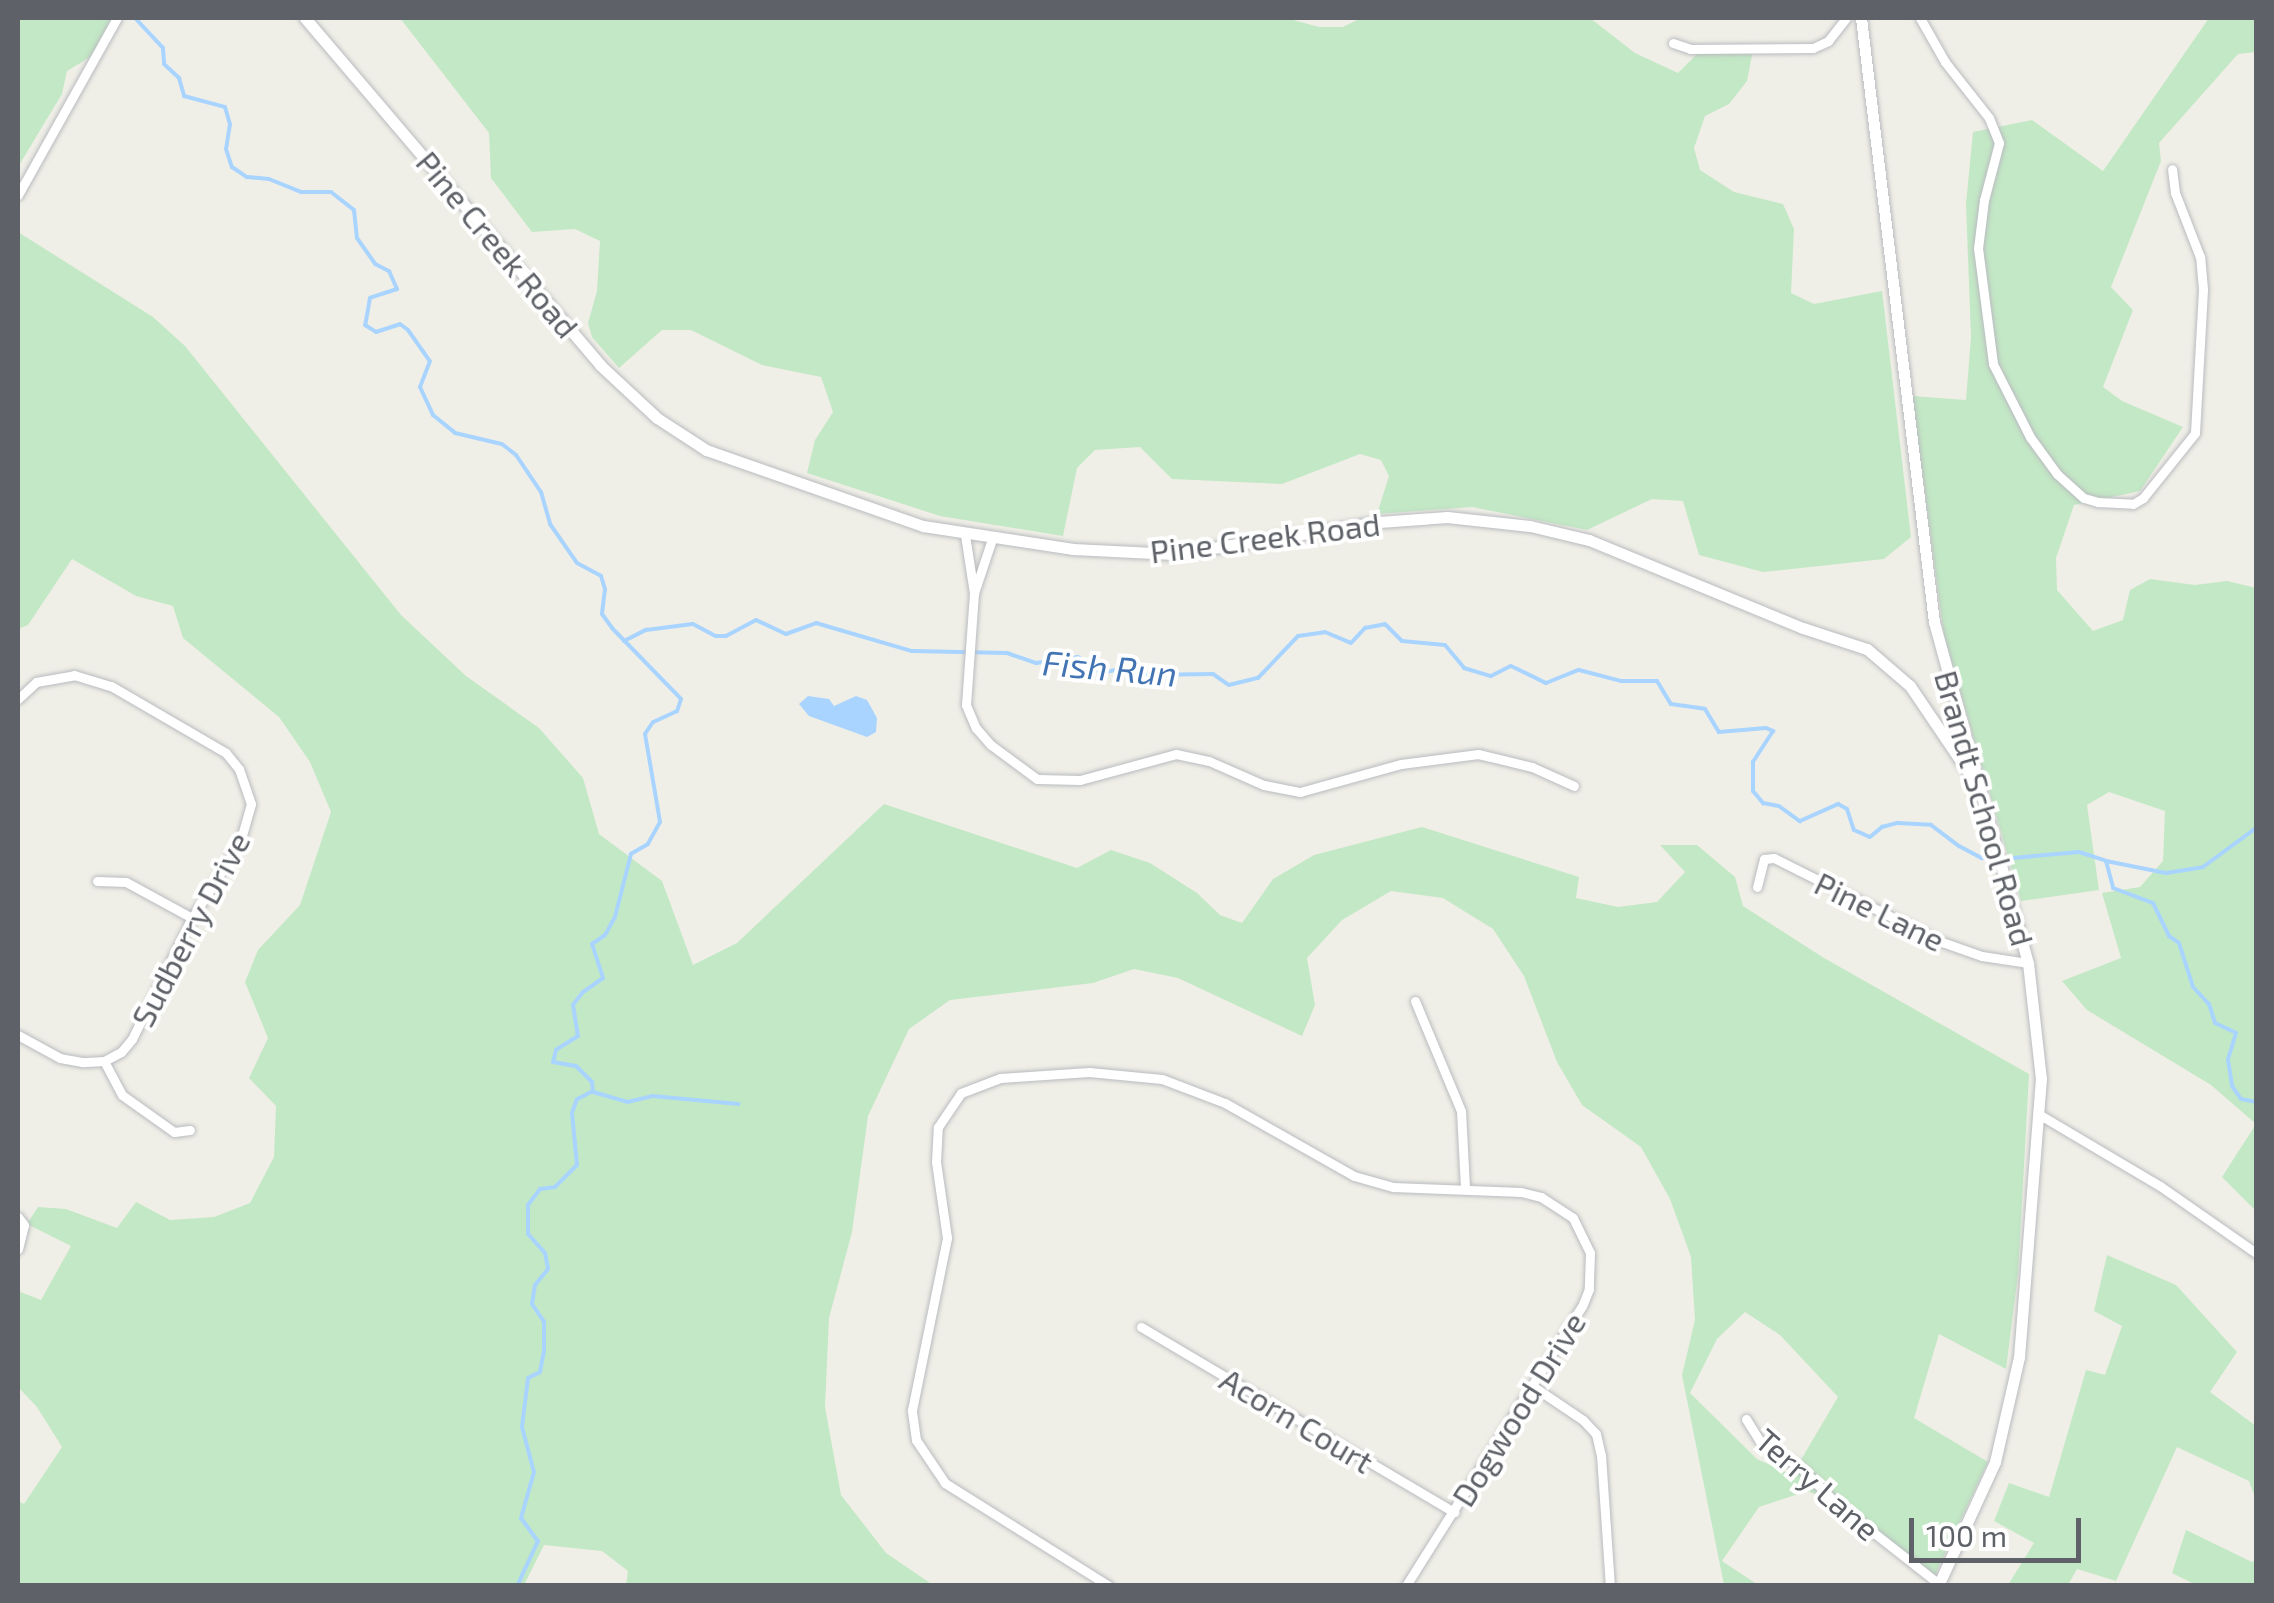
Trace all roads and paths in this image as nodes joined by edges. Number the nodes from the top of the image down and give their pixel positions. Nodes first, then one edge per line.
1 (117, 18) edge
2 (305, 18) edge
3 (1846, 18) edge
4 (1861, 18) edge
5 (1920, 18) edge
6 (1673, 43) dead end
7 (2172, 169) dead end
8 (18, 194) edge
9 (965, 535) junction
10 (992, 539) junction
11 (974, 593) junction
12 (18, 699) edge
13 (1574, 786) dead end
14 (1978, 788) junction
15 (97, 881) dead end
16 (1757, 887) dead end
17 (192, 918) junction
18 (2028, 963) junction
19 (1415, 1001) dead end
20 (18, 1035) edge
21 (104, 1061) junction
22 (2040, 1115) junction
23 (190, 1130) dead end
24 (1465, 1187) junction
25 (18, 1217) edge
26 (18, 1248) edge
27 (2256, 1254) edge
28 (1140, 1327) dead end
29 (1534, 1388) junction
30 (1746, 1419) dead end
31 (1454, 1512) junction
32 (1938, 1585) edge
33 (1109, 1586) edge
34 (1406, 1586) edge
35 (1610, 1586) edge

1 - 8 street
2 - 9 street, Pine Creek Road
3 - 6 street
4 - 14 street, Brandt School Road
5 - 7 street
9 - 10 street, Pine Creek Road
9 - 11 street
10 - 11 street
10 - 14 street, Pine Creek Road
11 - 13 street
12 - 17 street, Sudberry Drive
14 - 18 street, Brandt School Road
15 - 17 street
16 - 18 street, Pine Lane
17 - 21 street, Sudberry Drive
18 - 22 street, Brandt School Road
19 - 24 street
20 - 21 street
21 - 23 street
22 - 27 street
22 - 32 street, Brandt School Road
24 - 29 street, Dogwood Drive
24 - 33 street, Dogwood Drive
25 - 26 street
28 - 31 street, Acorn Court
29 - 31 street, Dogwood Drive
29 - 35 street
30 - 32 street, Terry Lane
31 - 34 street, Dogwood Drive

